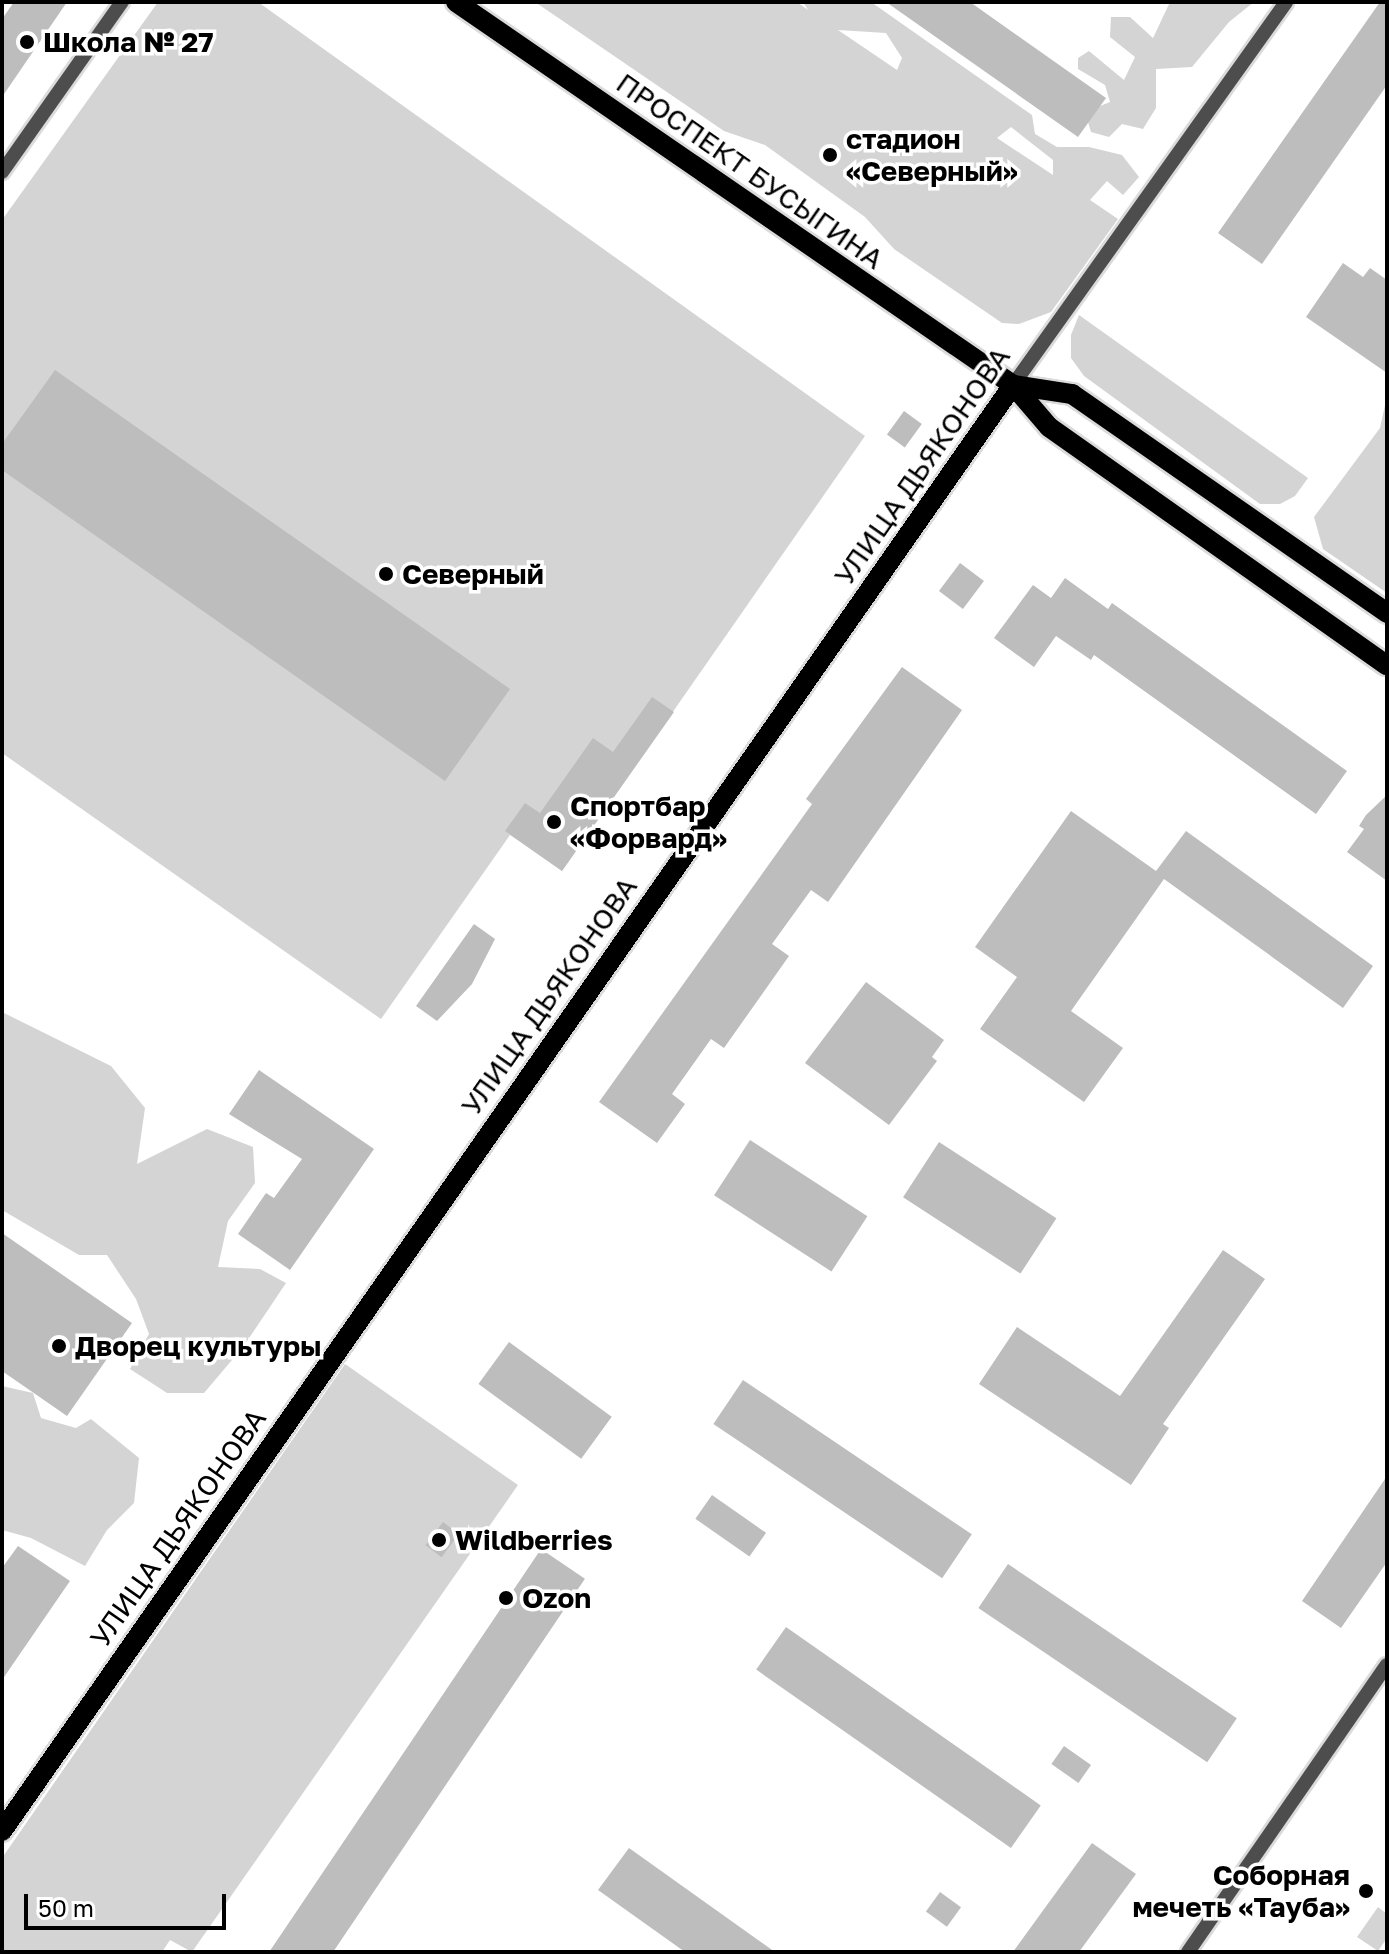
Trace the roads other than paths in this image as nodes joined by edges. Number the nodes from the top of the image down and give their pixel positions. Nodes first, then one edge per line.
1 (122, 2) edge
2 (456, 2) edge
3 (1286, 2) edge
4 (2, 172) edge
5 (1013, 385) junction
6 (1387, 613) edge
7 (1387, 665) edge
8 (1387, 1665) edge
9 (4, 1825) edge
10 (1188, 1952) edge

1 - 4 street
2 - 5 main road, ПРОСПЕКТ БУСЫГИНА
3 - 5 street, УЛИЦА ДЬЯКОНОВА
5 - 6 main road, ПРОСПЕКТ БУСЫГИНА
5 - 7 main road, ПРОСПЕКТ БУСЫГИНА
5 - 9 main road, УЛИЦА ДЬЯКОНОВА
8 - 10 street

